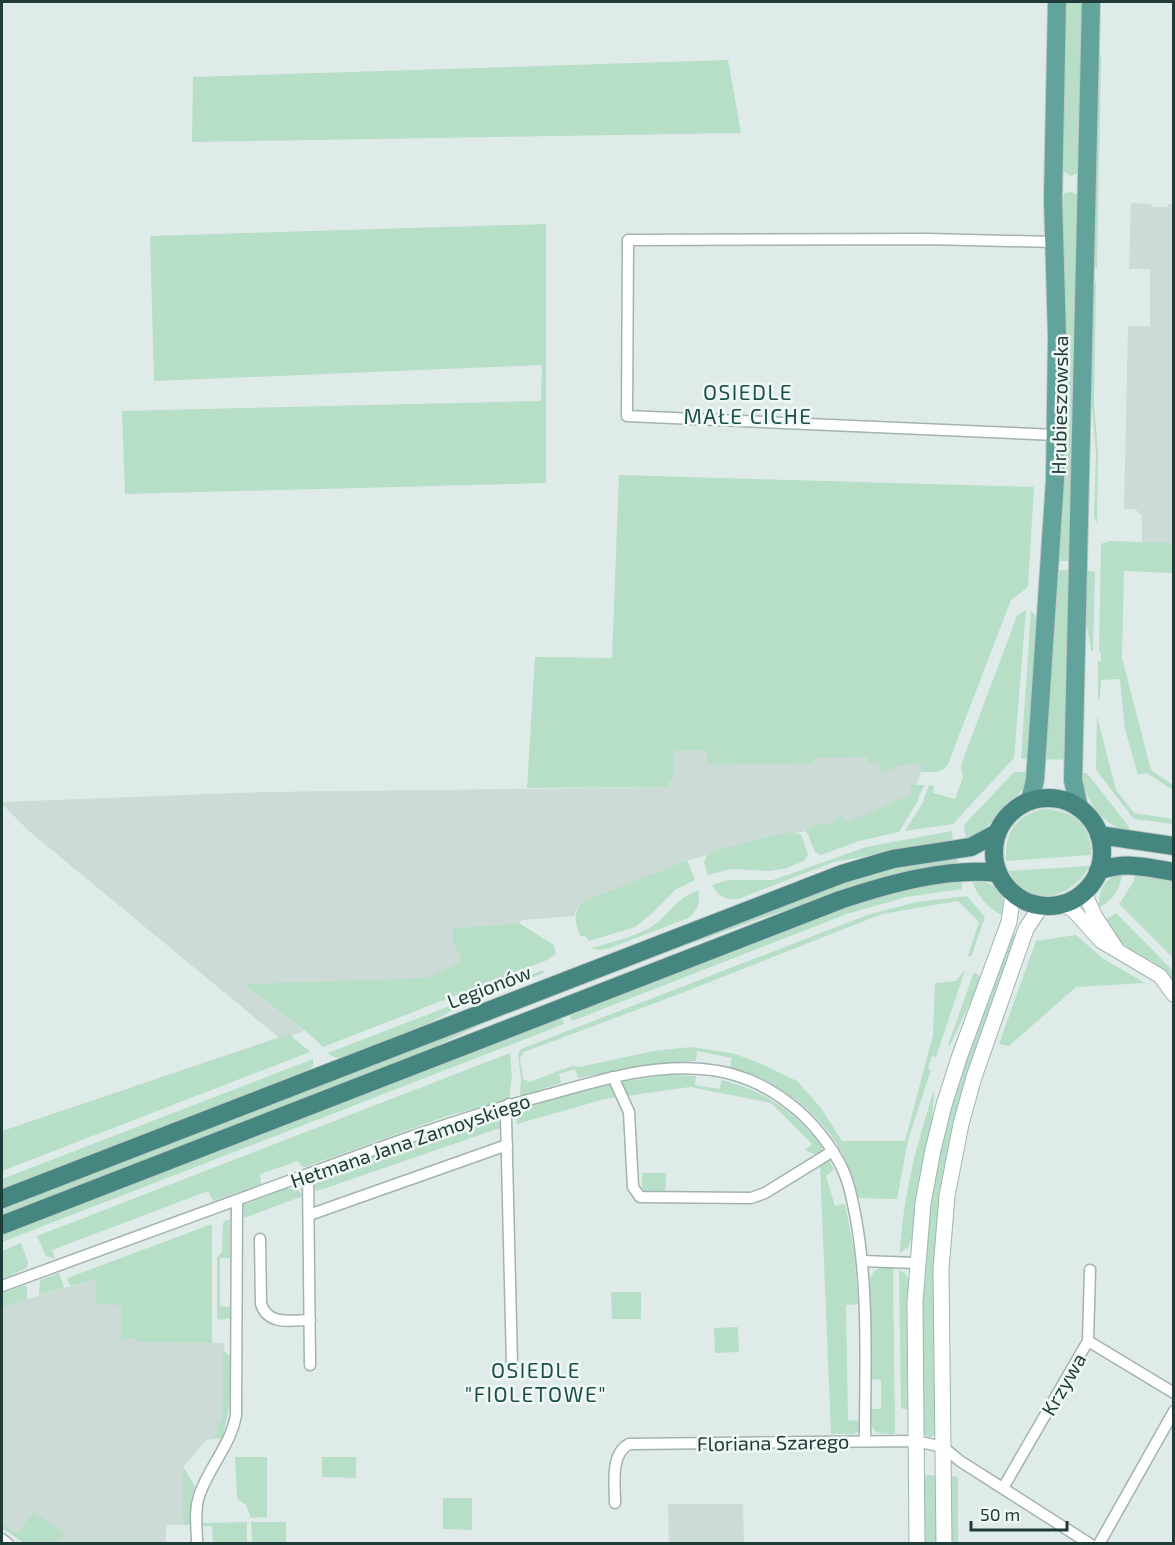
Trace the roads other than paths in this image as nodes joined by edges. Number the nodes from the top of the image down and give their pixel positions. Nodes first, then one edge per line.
1 (1057, 2) edge
2 (1091, 2) edge
3 (1054, 242) junction
4 (1056, 435) junction
5 (1030, 801) junction
6 (1079, 808) junction
7 (997, 833) junction
8 (1099, 836) junction
9 (1173, 846) edge
10 (1098, 871) junction
11 (1173, 872) edge
12 (998, 873) junction
13 (1084, 892) junction
14 (1013, 894) junction
15 (1063, 904) junction
16 (1041, 906) junction
17 (1117, 949) junction
18 (1173, 995) edge
19 (613, 1077) junction
20 (509, 1104) junction
21 (507, 1145) junction
22 (832, 1151) junction
23 (308, 1174) junction
24 (2, 1199) edge
25 (237, 1200) junction
26 (309, 1215) junction
27 (2, 1224) edge
28 (261, 1239) dead end
29 (862, 1261) junction
30 (916, 1263) junction
31 (1089, 1270) dead end
32 (2, 1286) edge
33 (310, 1320) junction
34 (1088, 1341) junction
35 (310, 1365) dead end
36 (512, 1365) dead end
37 (1173, 1393) edge
38 (1173, 1412) edge
39 (865, 1440) junction
40 (916, 1441) junction
41 (943, 1447) junction
42 (1003, 1488) junction
43 (615, 1503) dead end
44 (2, 1539) edge
45 (8, 1544) edge
46 (197, 1544) edge
47 (917, 1544) edge
48 (944, 1544) edge
49 (1090, 1544) edge
50 (1099, 1544) edge

1 - 3 main road, Hrubieszowska
2 - 6 main road, Hrubieszowska
3 - 4 main road, Hrubieszowska
3 - 4 street
4 - 5 main road, Hrubieszowska
5 - 6 highway
5 - 7 highway
6 - 8 highway
7 - 12 highway
7 - 24 highway, Legionów
8 - 9 highway
8 - 10 highway
10 - 11 highway
10 - 13 highway
12 - 14 highway
12 - 27 highway
13 - 15 highway
13 - 17 street
14 - 16 highway
14 - 30 main road
15 - 16 highway
15 - 17 street
16 - 41 main road
17 - 18 street
19 - 20 street, Hetmana Jana Zamoyskiego
19 - 22 street, Hetmana Jana Zamoyskiego
19 - 22 street
20 - 21 street
20 - 23 street, Hetmana Jana Zamoyskiego
21 - 26 street
21 - 36 street
22 - 29 street, Hetmana Jana Zamoyskiego
23 - 25 street, Hetmana Jana Zamoyskiego
23 - 26 street
25 - 32 street, Hetmana Jana Zamoyskiego
25 - 46 street
26 - 33 street
28 - 33 street
29 - 30 street
29 - 39 street, Hetmana Jana Zamoyskiego
30 - 40 main road
31 - 34 street, Krzywa
33 - 35 street
34 - 37 street
34 - 42 street, Krzywa
38 - 50 street
39 - 40 street, Floriana Szarego
39 - 43 street, Floriana Szarego
40 - 41 street, Floriana Szarego
40 - 47 main road
41 - 42 street
41 - 48 main road
42 - 49 street
44 - 45 street

